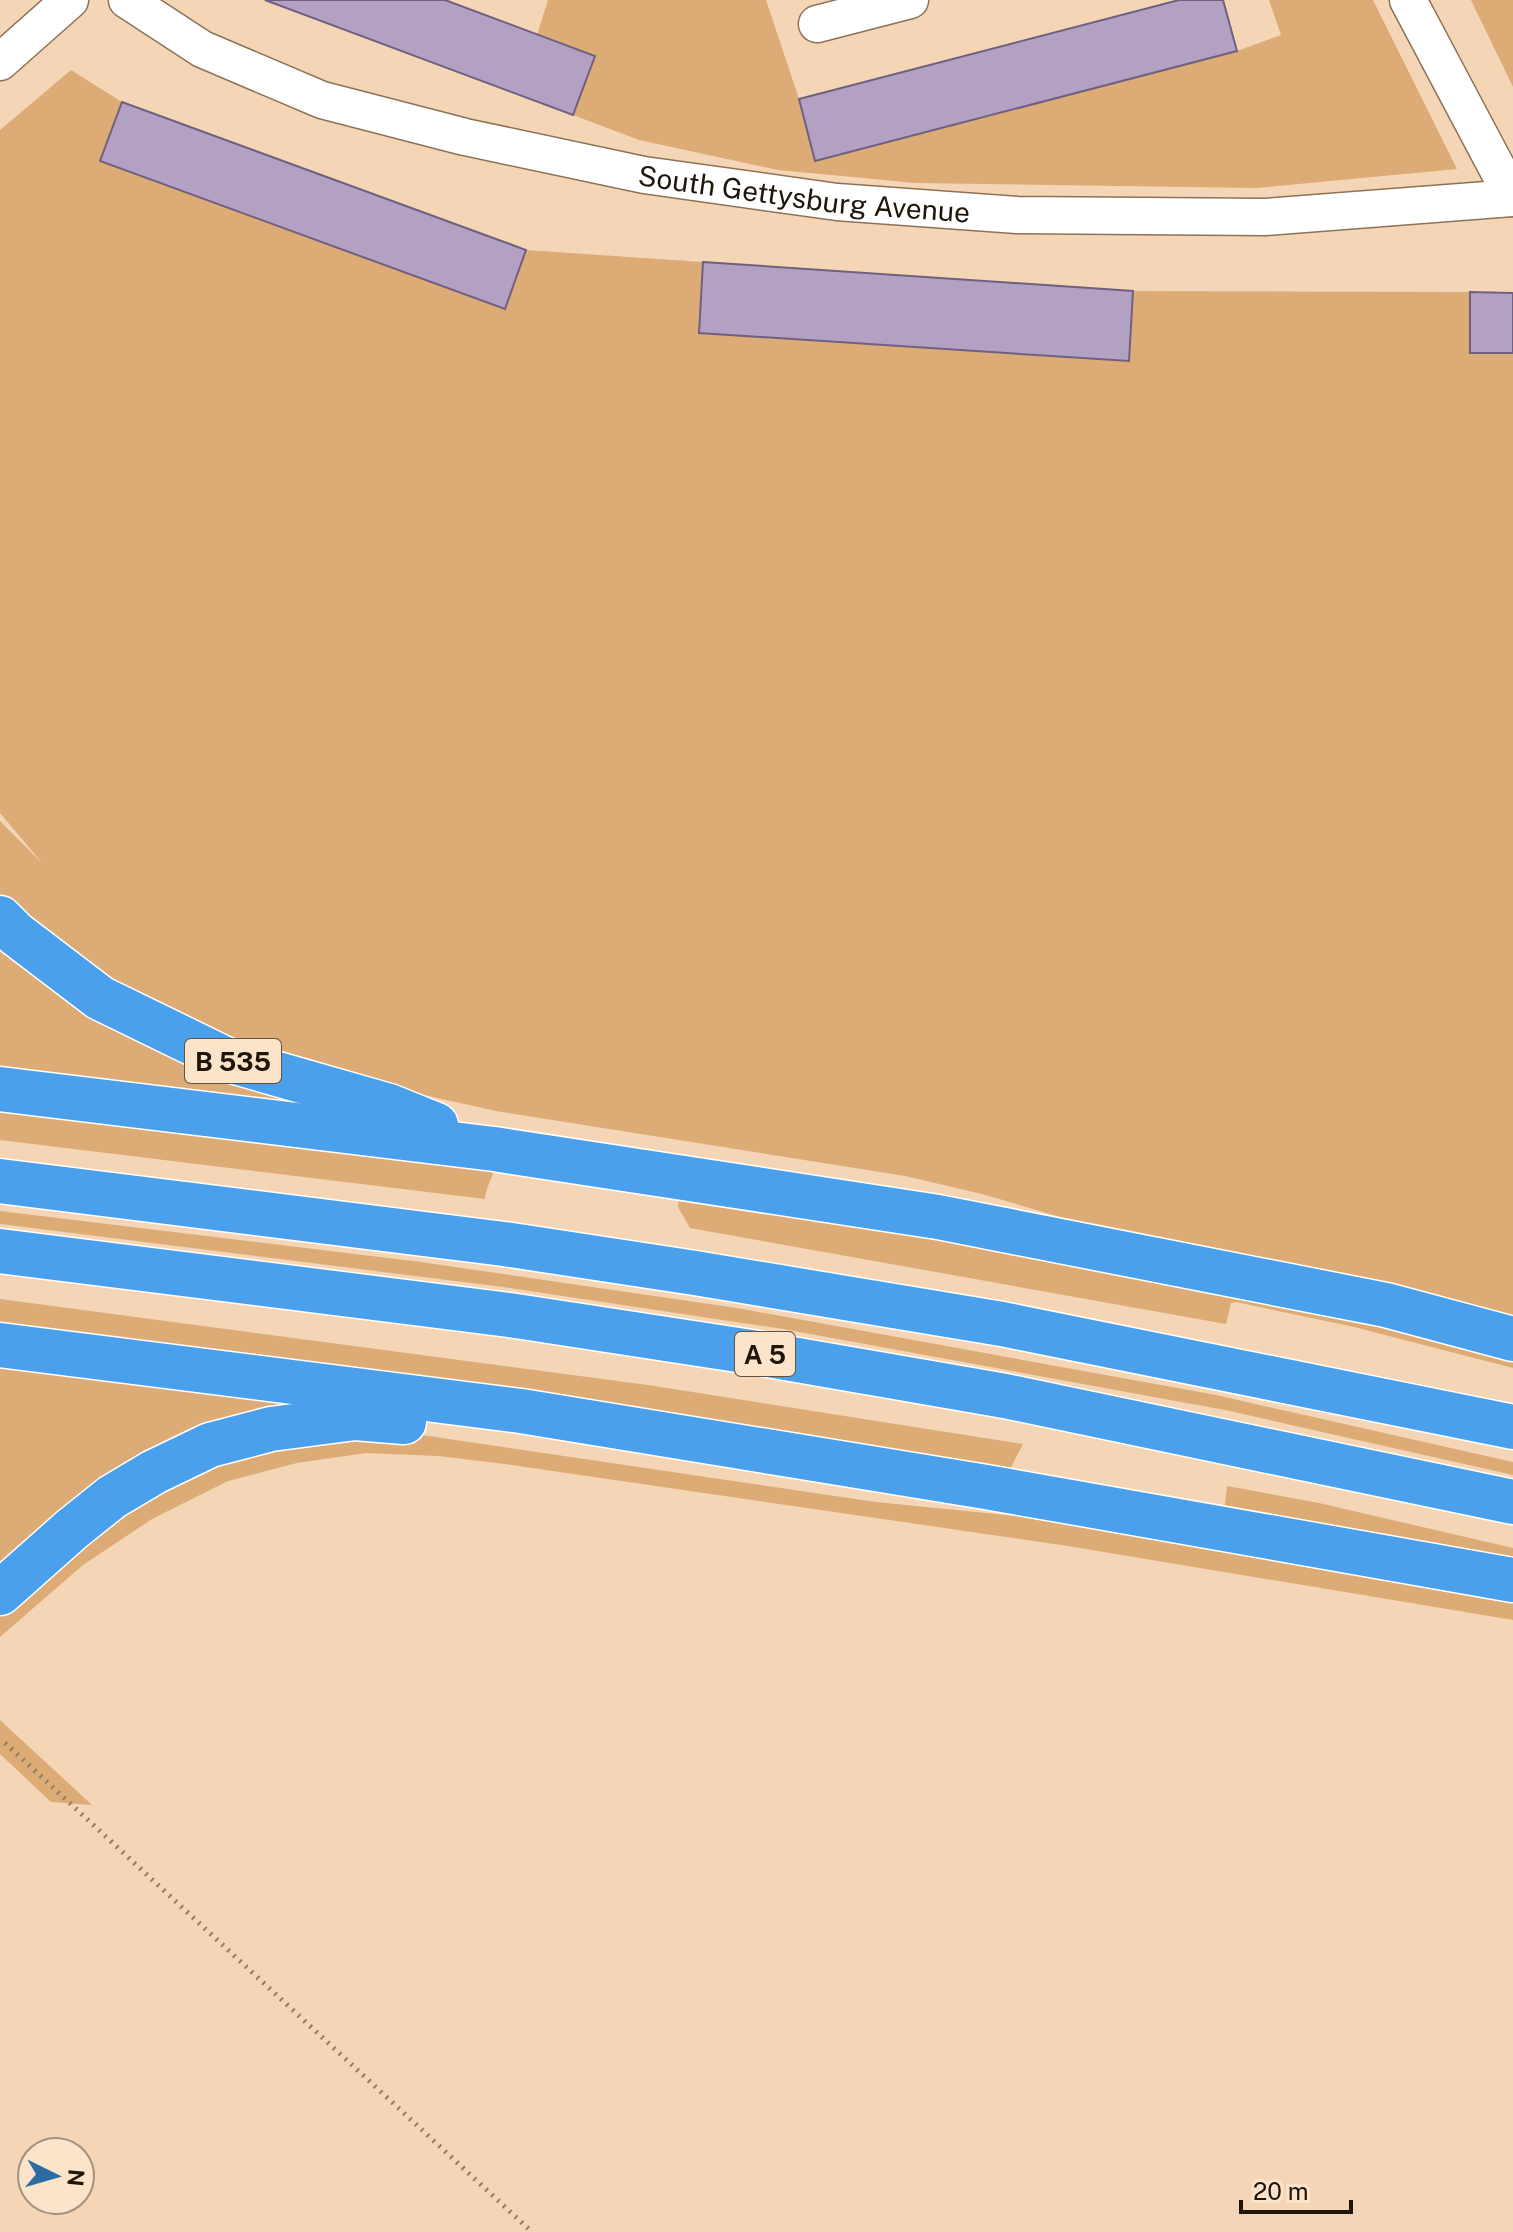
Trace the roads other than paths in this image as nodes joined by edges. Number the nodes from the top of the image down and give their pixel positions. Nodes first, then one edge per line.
1 (70, 0) edge
2 (127, 0) edge
3 (910, 0) edge
4 (1408, 0) edge
5 (817, 24) dead end
6 (0, 62) edge
7 (1513, 198) edge
8 (0, 918) edge
9 (0, 1089) edge
10 (494, 1149) junction
11 (0, 1181) edge
12 (0, 1251) edge
13 (1513, 1339) edge
14 (0, 1345) edge
15 (521, 1411) junction
16 (1513, 1427) edge
17 (1513, 1502) edge
18 (1513, 1580) edge
19 (0, 1593) edge

1 - 6 street
2 - 7 street, South Gettysburg Avenue
3 - 5 street
4 - 7 street
8 - 10 highway, B 535
9 - 10 highway
10 - 13 highway
11 - 16 highway, A 5
12 - 17 highway, A 5
14 - 15 highway
15 - 18 highway
15 - 19 highway

